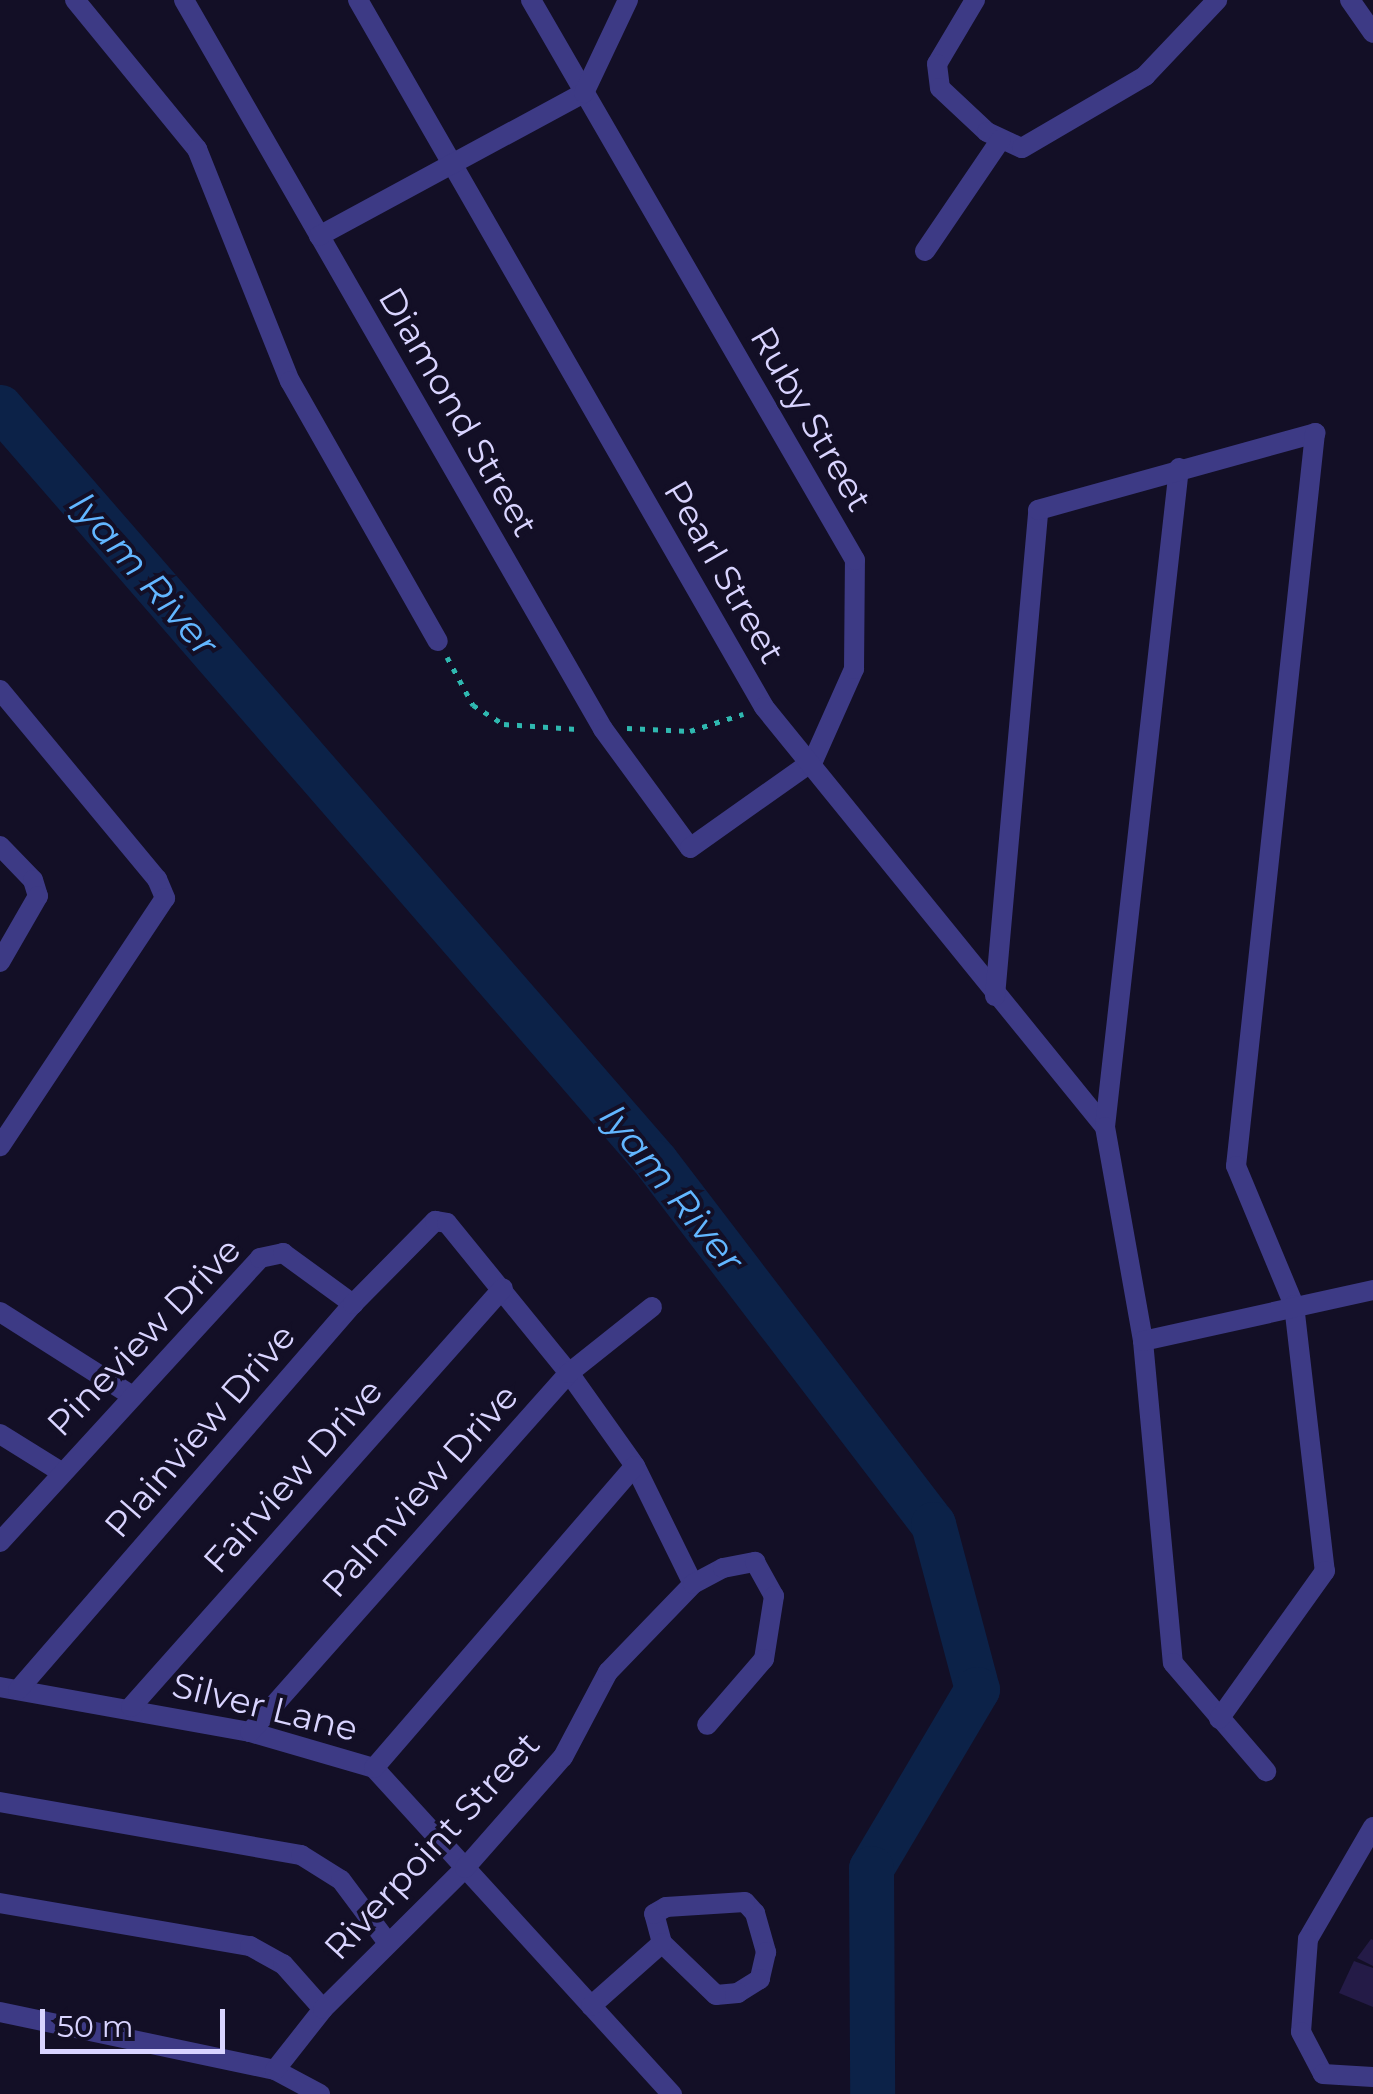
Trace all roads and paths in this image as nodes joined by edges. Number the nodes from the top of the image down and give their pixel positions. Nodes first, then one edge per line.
1 (75, 0) edge
2 (184, 0) edge
3 (358, 0) edge
4 (531, 0) edge
5 (628, 0) edge
6 (975, 0) edge
7 (1217, 0) edge
8 (1350, 0) edge
9 (1373, 34) edge
10 (584, 93) junction
11 (1001, 139) junction
12 (453, 166) junction
13 (319, 236) junction
14 (925, 251) dead end
15 (1179, 468) junction
16 (438, 641) joint
17 (4, 705) edge
18 (764, 707) junction
19 (603, 729) junction
20 (813, 761) junction
21 (0, 846) edge
22 (0, 962) edge
23 (995, 996) junction
24 (1105, 1127) junction
25 (0, 1146) edge
26 (502, 1288) junction
27 (1373, 1290) edge
28 (353, 1304) junction
29 (1294, 1305) junction
30 (652, 1307) dead end
31 (0, 1312) edge
32 (1142, 1341) junction
33 (569, 1373) junction
34 (130, 1395) junction
35 (0, 1434) edge
36 (636, 1466) junction
37 (61, 1472) junction
38 (0, 1542) edge
39 (693, 1584) junction
40 (9, 1689) edge
41 (132, 1707) junction
42 (1219, 1718) junction
43 (706, 1726) dead end
44 (250, 1732) junction
45 (374, 1768) junction
46 (1266, 1771) dead end
47 (0, 1802) edge
48 (1373, 1827) edge
49 (465, 1868) junction
50 (0, 1903) edge
51 (388, 1943) junction
52 (662, 1943) junction
53 (591, 2006) junction
54 (322, 2009) junction
55 (0, 2012) edge
56 (275, 2070) junction
57 (1373, 2078) edge
58 (320, 2094) edge
59 (672, 2094) edge

1 - 16 street
2 - 13 street, Diamond Street
3 - 12 street, Pearl Street
4 - 10 street, Ruby Street
5 - 10 street
6 - 11 street
7 - 11 street
8 - 9 street
10 - 12 street
10 - 20 street, Ruby Street
11 - 14 street
12 - 13 street
12 - 18 street, Pearl Street
13 - 19 street, Diamond Street
15 - 23 street
15 - 24 street
15 - 29 street
16 - 19 path
17 - 25 street
18 - 19 path
18 - 20 street, Pearl Street
19 - 20 street, Diamond Street
20 - 23 street, Pearl Street
21 - 22 street
23 - 24 street, Pearl Street
24 - 32 street
26 - 28 street, Plainview Drive
26 - 33 street
26 - 41 street, Fairview Drive
27 - 29 street
28 - 34 street, Pineview Drive
28 - 40 street, Plainview Drive
29 - 32 street
29 - 42 street
30 - 33 street, Palmview Drive
31 - 34 street
32 - 42 street
33 - 36 street
33 - 44 street, Palmview Drive
34 - 37 street, Pineview Drive
35 - 37 street
36 - 39 street
36 - 45 street
37 - 38 street, Pineview Drive
39 - 43 street, Riverpoint Street
39 - 49 street, Riverpoint Street
40 - 41 street, Silver Lane
41 - 44 street, Silver Lane
42 - 46 street
44 - 45 street, Silver Lane
45 - 49 street, Silver Lane
47 - 51 street
48 - 57 street
49 - 51 street, Riverpoint Street
49 - 53 street, Silver Lane
50 - 54 street
51 - 54 street, Riverpoint Street
52 - 52 street
52 - 53 street
53 - 59 street, Silver Lane
54 - 56 street, Riverpoint Street
55 - 56 street
56 - 58 street

